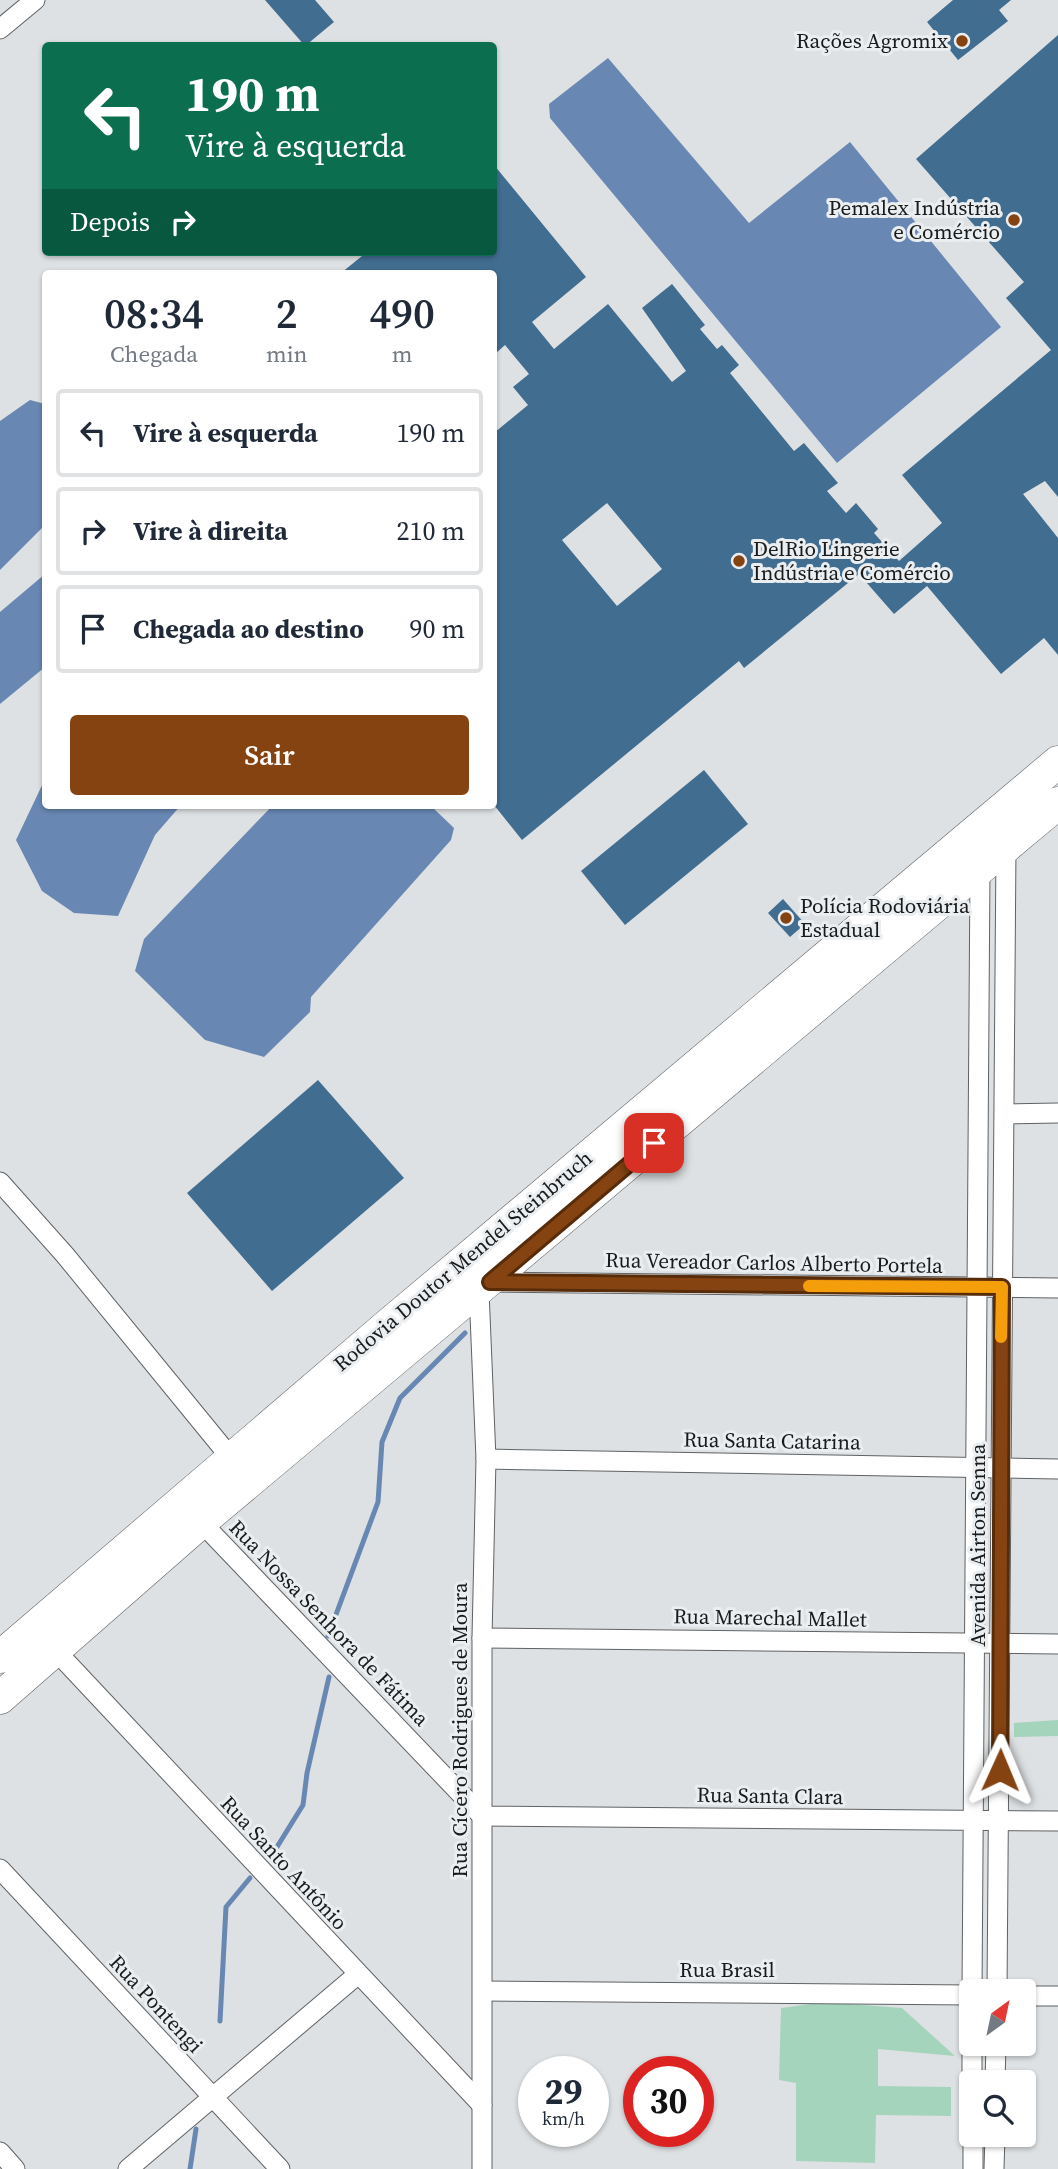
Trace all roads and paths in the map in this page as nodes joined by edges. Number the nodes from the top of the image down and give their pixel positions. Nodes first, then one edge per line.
1 (35, 0) edge
2 (0, 29) edge
3 (1058, 762) edge
4 (1058, 803) edge
5 (1006, 847) junction
6 (979, 870) junction
7 (1005, 1114) junction
8 (1058, 1114) edge
9 (1004, 1147) junction
10 (978, 1148) junction
11 (0, 1182) edge
12 (484, 1287) junction
13 (1002, 1287) junction
14 (977, 1288) junction
15 (1058, 1288) edge
16 (230, 1458) junction
17 (486, 1459) junction
18 (976, 1468) junction
19 (999, 1468) junction
20 (1058, 1469) edge
21 (201, 1522) junction
22 (482, 1638) junction
23 (974, 1643) junction
24 (1002, 1644) junction
25 (1058, 1644) edge
26 (55, 1650) junction
27 (0, 1657) edge
28 (0, 1698) edge
29 (482, 1816) junction
30 (974, 1820) junction
31 (999, 1820) junction
32 (1058, 1821) edge
33 (0, 1869) edge
34 (357, 1975) junction
35 (971, 1979) edge
36 (997, 1979) edge
37 (483, 1991) junction
38 (959, 1993) edge
39 (1036, 1996) edge
40 (1058, 1996) edge
41 (214, 2098) junction
42 (482, 2105) junction
43 (973, 2147) edge
44 (995, 2147) edge
45 (0, 2152) edge
46 (15, 2169) edge
47 (128, 2169) edge
48 (280, 2169) edge
49 (482, 2169) edge
50 (973, 2169) edge
51 (994, 2169) edge

1 - 2 street
3 - 16 highway, Rodovia Doutor Mendel Steinbruch
4 - 5 highway, Rodovia Doutor Mendel Steinbruch
5 - 6 highway, Rodovia Doutor Mendel Steinbruch
5 - 7 street, Avenida Airton Senna
6 - 10 street, Avenida Airton Senna
6 - 12 highway, Rodovia Doutor Mendel Steinbruch
7 - 8 street
7 - 9 street, Avenida Airton Senna
9 - 10 street
9 - 13 street, Avenida Airton Senna
10 - 14 street, Avenida Airton Senna
11 - 16 street
12 - 14 street, Rua Vereador Carlos Alberto Portela
12 - 17 street, Rua Cícero Rodrigues de Moura
12 - 21 highway, Rodovia Doutor Mendel Steinbruch
13 - 14 street, Rua Vereador Carlos Alberto Portela
13 - 15 street, Rua Vereador Carlos Alberto Portela
13 - 19 street, Avenida Airton Senna
14 - 18 street, Avenida Airton Senna
16 - 27 highway, Rodovia Doutor Mendel Steinbruch
17 - 18 street, Rua Santa Catarina
17 - 22 street, Rua Cícero Rodrigues de Moura
18 - 19 street, Rua Santa Catarina
18 - 23 street, Avenida Airton Senna
19 - 20 street, Rua Santa Catarina
19 - 24 street, Avenida Airton Senna
21 - 26 highway, Rodovia Doutor Mendel Steinbruch
21 - 29 street, Rua Nossa Senhora de Fátima
22 - 23 street, Rua Marechal Mallet
22 - 29 street, Rua Cícero Rodrigues de Moura
23 - 24 street, Rua Marechal Mallet
23 - 30 street, Avenida Airton Senna
24 - 25 street, Rua Marechal Mallet
24 - 31 street, Avenida Airton Senna
26 - 28 highway, Rodovia Doutor Mendel Steinbruch
26 - 34 street, Rua Santo Antônio
29 - 30 street, Rua Santa Clara
29 - 37 street, Rua Cícero Rodrigues de Moura
30 - 31 street, Rua Santa Clara
30 - 35 street, Avenida Airton Senna
31 - 32 street, Rua Santa Clara
31 - 36 street, Avenida Airton Senna
33 - 41 street, Rua Pontengi
34 - 41 street
34 - 42 street, Rua Santo Antônio
37 - 38 street, Rua Brasil
37 - 42 street, Rua Cícero Rodrigues de Moura
39 - 40 street
41 - 47 street
41 - 48 street, Rua Pontengi
42 - 49 street, Rua Cícero Rodrigues de Moura
43 - 50 street
44 - 51 street
45 - 46 street

